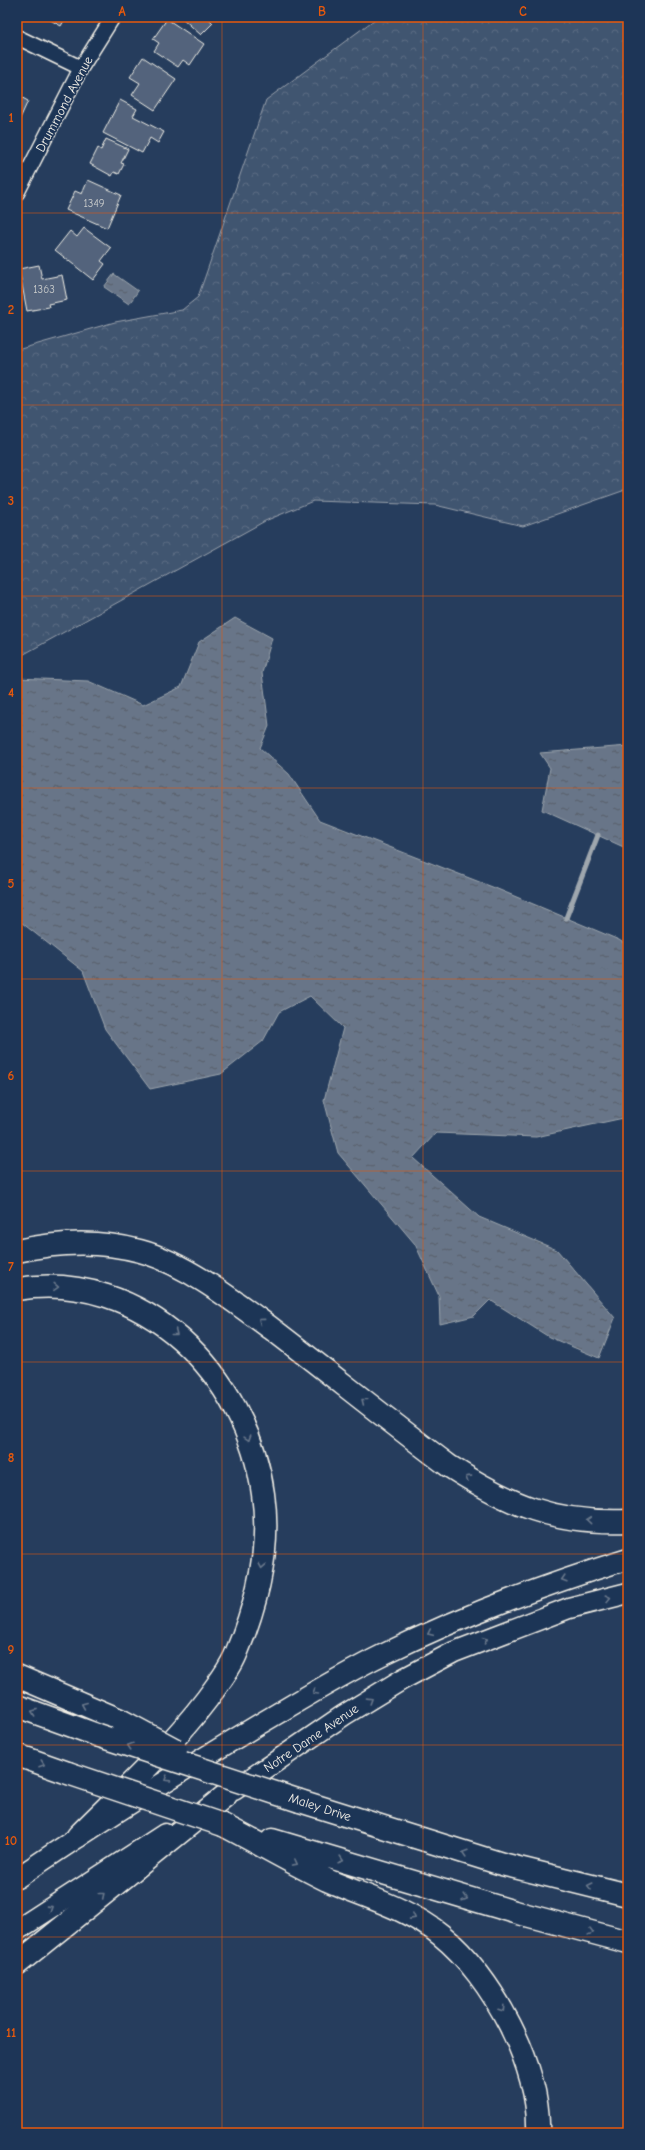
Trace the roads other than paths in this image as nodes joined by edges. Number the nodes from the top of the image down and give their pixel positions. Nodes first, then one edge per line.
1 (113, 17) edge
2 (17, 37) edge
3 (81, 68) junction
4 (17, 193) edge
5 (17, 1251) edge
6 (17, 1289) edge
7 (628, 1521) edge
8 (628, 1559) edge
9 (628, 1593) edge
10 (17, 1676) edge
11 (17, 1706) edge
12 (17, 1755) edge
13 (224, 1785) junction
14 (223, 1825) junction
15 (78, 1836) junction
16 (17, 1878) edge
17 (628, 1895) edge
18 (17, 1930) edge
19 (628, 1942) edge
20 (17, 1964) edge
21 (538, 2133) edge

1 - 3 street, Drummond Avenue
2 - 3 street
3 - 4 street, Drummond Avenue
7 -> 5 highway
6 -> 15 highway
8 -> 15 main road
13 -> 9 main road, Notre Dame Avenue
13 -> 10 highway, bridge
13 -> 11 highway, Maley Drive, bridge
12 -> 14 highway, bridge
17 -> 13 highway, Maley Drive, bridge
18 -> 13 main road, Notre Dame Avenue
20 -> 13 highway
14 -> 19 highway
14 -> 21 highway
15 - 16 main road

